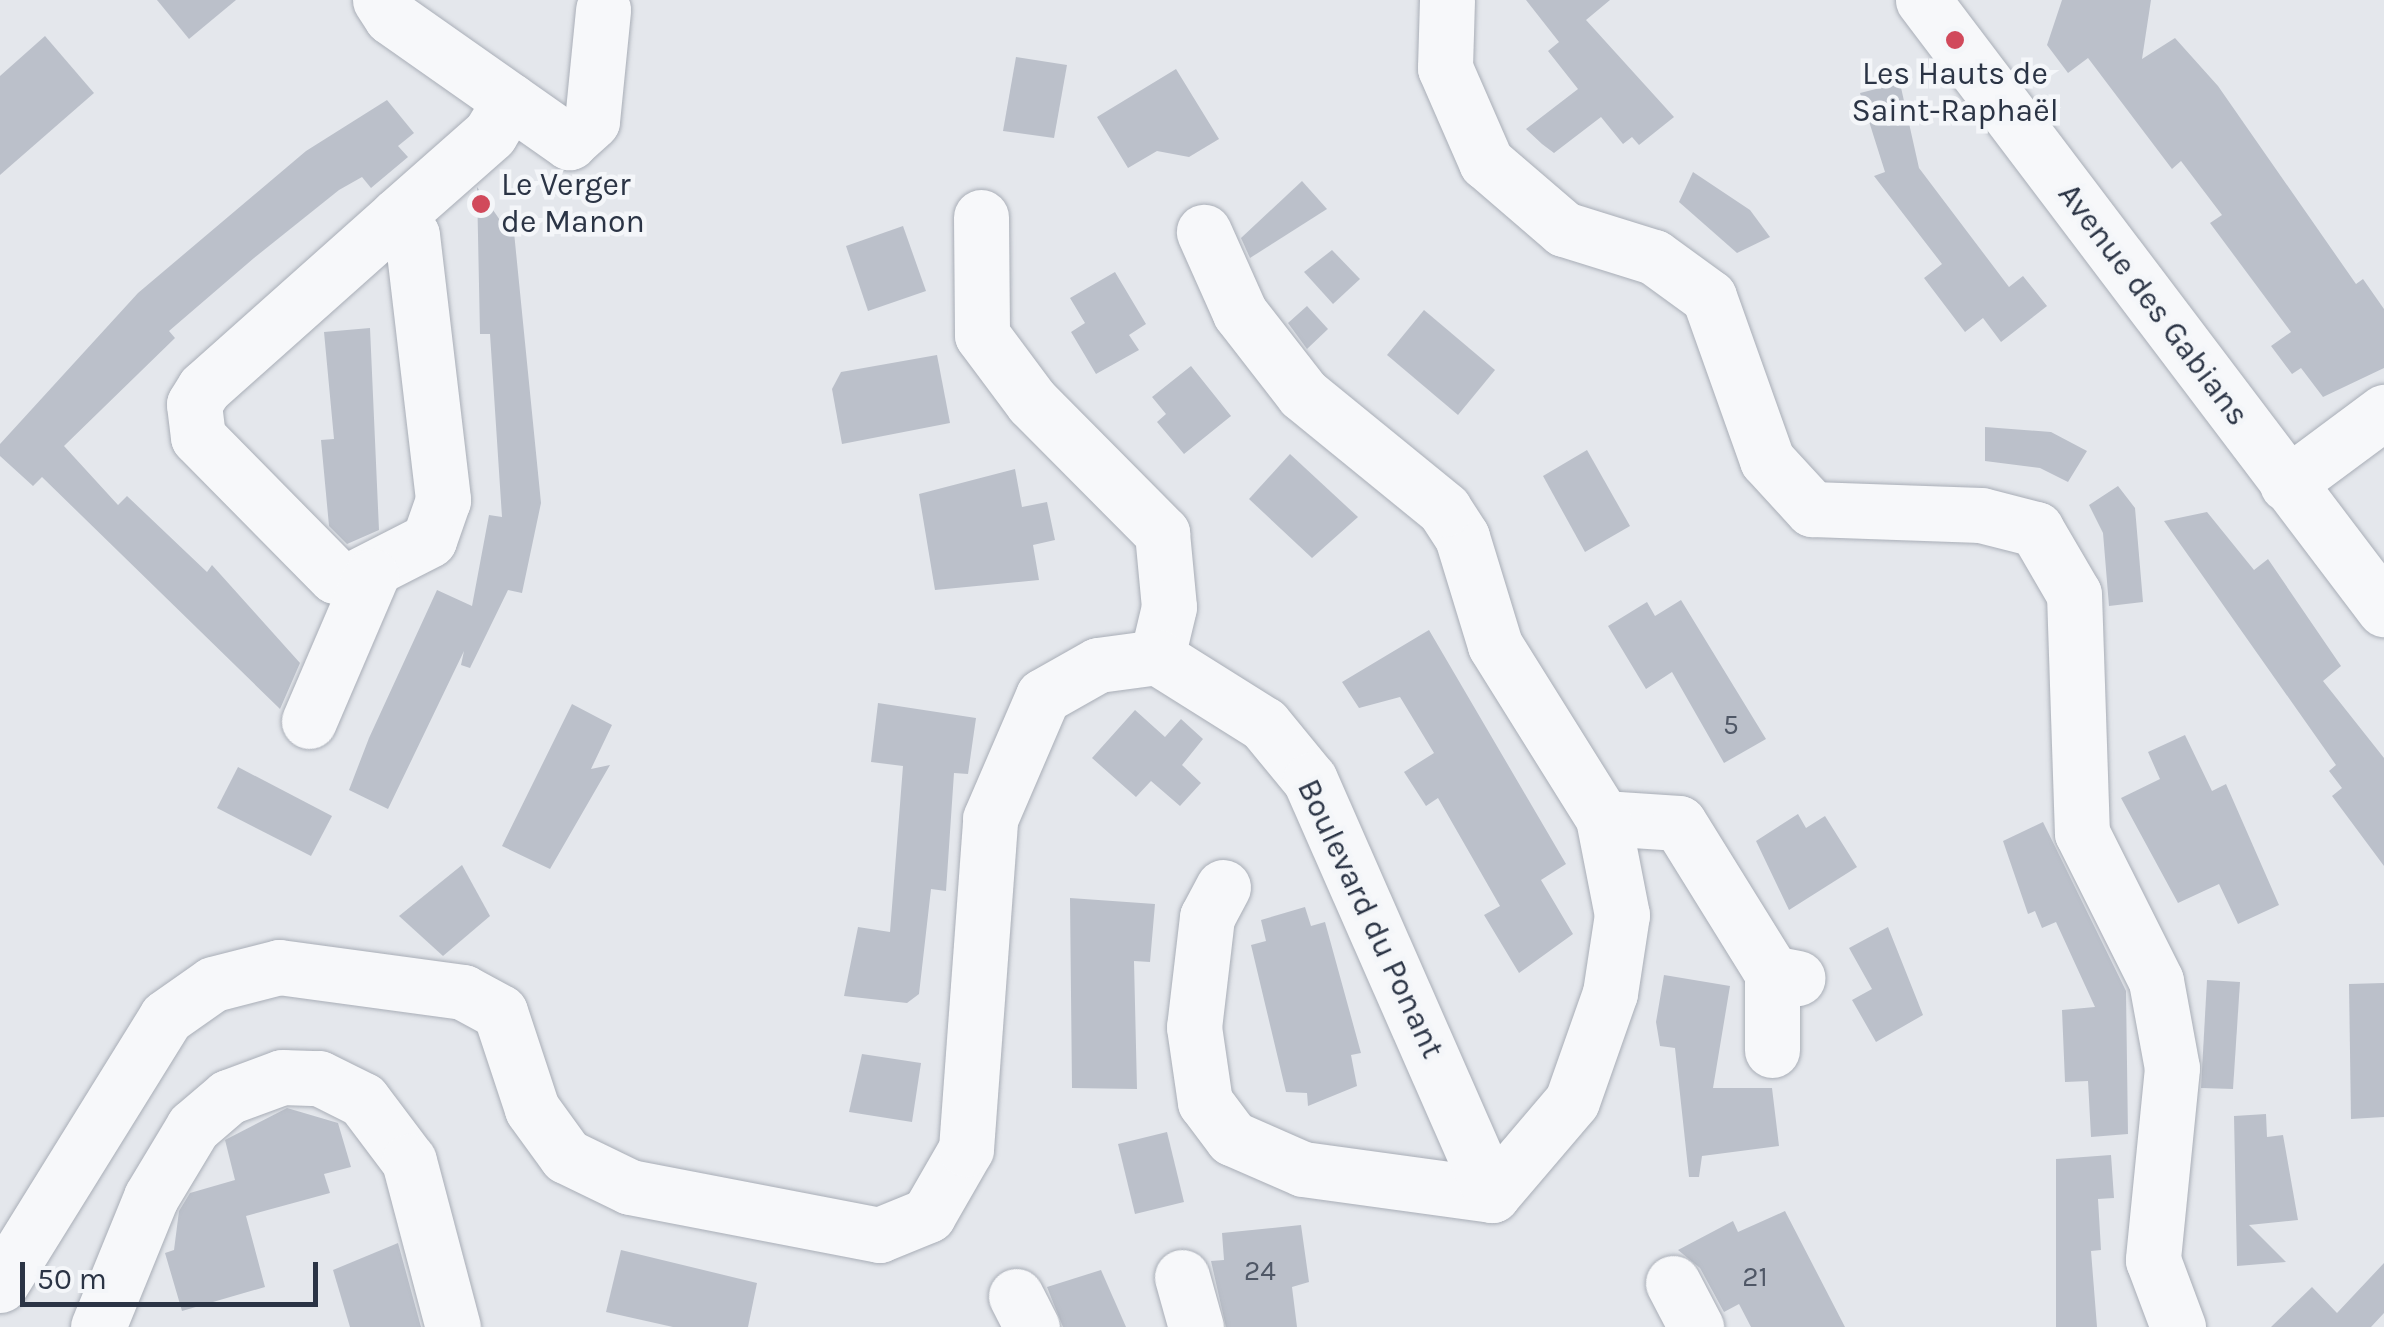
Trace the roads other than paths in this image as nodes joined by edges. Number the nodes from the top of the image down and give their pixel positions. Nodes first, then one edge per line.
1 (380, 0) edge
2 (1447, 0) edge
3 (1930, 2) edge
4 (603, 10) dead end
5 (510, 100) junction
6 (397, 216) junction
7 (982, 217) dead end
8 (1204, 232) dead end
9 (2384, 412) edge
10 (2287, 484) junction
11 (371, 576) junction
12 (2384, 609) edge
13 (1158, 657) junction
14 (309, 721) dead end
15 (1603, 818) junction
16 (1223, 888) dead end
17 (1772, 1050) dead end
18 (1492, 1195) junction
19 (0, 1286) edge
20 (98, 1327) edge
21 (453, 1327) edge
22 (2178, 1327) edge

1 - 5 street
2 - 22 street
3 - 10 street, Avenue des Gabians
4 - 5 street
5 - 6 street
6 - 11 street
6 - 11 street
7 - 13 street
8 - 15 street
9 - 10 street
10 - 12 street, Avenue des Gabians
11 - 14 street
13 - 18 street, Boulevard du Ponant
13 - 19 street
15 - 17 street
15 - 18 street
16 - 18 street
20 - 21 street

